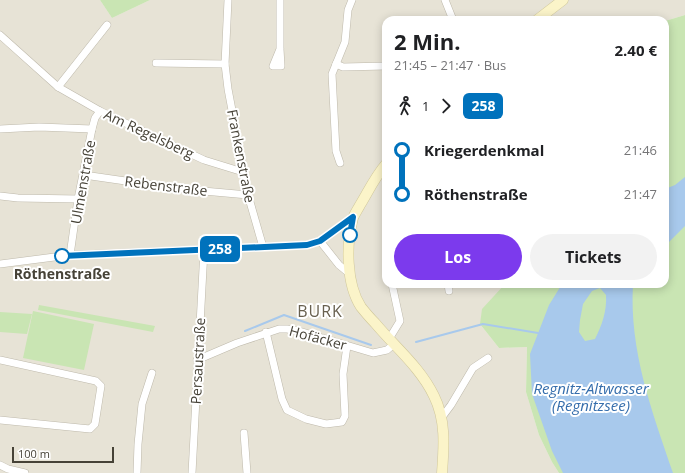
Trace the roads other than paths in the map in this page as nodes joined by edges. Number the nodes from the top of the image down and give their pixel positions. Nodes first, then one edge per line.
1 (228, 0) edge
2 (280, 0) edge
3 (352, 0) edge
4 (445, 0) edge
5 (563, 0) edge
6 (451, 16) edge
7 (543, 16) edge
8 (107, 25) dead end
9 (0, 35) edge
10 (280, 49) dead end
11 (156, 63) dead end
12 (225, 64) junction
13 (336, 64) junction
14 (382, 66) edge
15 (58, 87) junction
16 (100, 111) junction
17 (0, 129) edge
18 (92, 129) junction
19 (340, 162) dead end
20 (382, 169) edge
21 (243, 172) junction
22 (84, 176) junction
23 (248, 195) junction
24 (0, 196) edge
25 (78, 199) junction
26 (353, 217) junction
27 (320, 241) junction
28 (263, 247) junction
29 (204, 250) junction
30 (70, 255) junction
31 (0, 264) edge
32 (350, 274) junction
33 (393, 288) edge
34 (266, 332) junction
35 (392, 341) junction
36 (348, 346) junction
37 (488, 358) dead end
38 (0, 360) edge
39 (197, 360) junction
40 (152, 373) dead end
41 (442, 417) junction
42 (0, 420) edge
43 (244, 433) dead end
44 (0, 465) edge
45 (8, 471) edge
46 (25, 473) edge
47 (137, 473) edge
48 (192, 473) edge
49 (247, 473) edge
50 (442, 473) edge

1 - 12 street, Frankenstraße
2 - 10 street
3 - 13 street
4 - 6 street
5 - 7 main road
8 - 15 street
9 - 15 street, Am Regelsberg
11 - 12 street
12 - 21 street, Frankenstraße
13 - 14 street
13 - 19 street
15 - 16 street, Am Regelsberg
16 - 18 street, Ulmenstraße
16 - 21 street, Am Regelsberg
17 - 18 street
18 - 22 street, Ulmenstraße
20 - 26 main road
21 - 23 street, Frankenstraße
22 - 23 street, Rebenstraße
22 - 25 street, Ulmenstraße
23 - 28 street, Frankenstraße
24 - 25 street
25 - 30 street, Ulmenstraße
26 - 27 street
26 - 32 main road
27 - 28 street
27 - 32 street
28 - 29 street
29 - 30 street
29 - 39 street, Persaustraße
30 - 31 street
32 - 35 main road
33 - 35 street
34 - 36 street, Hofäcker
34 - 36 street
34 - 39 street, Hofäcker
35 - 36 street, Hofäcker
35 - 41 main road
37 - 41 street
38 - 42 street
39 - 48 street, Persaustraße
40 - 47 street
41 - 50 main road
43 - 49 street
44 - 45 street
45 - 46 street

